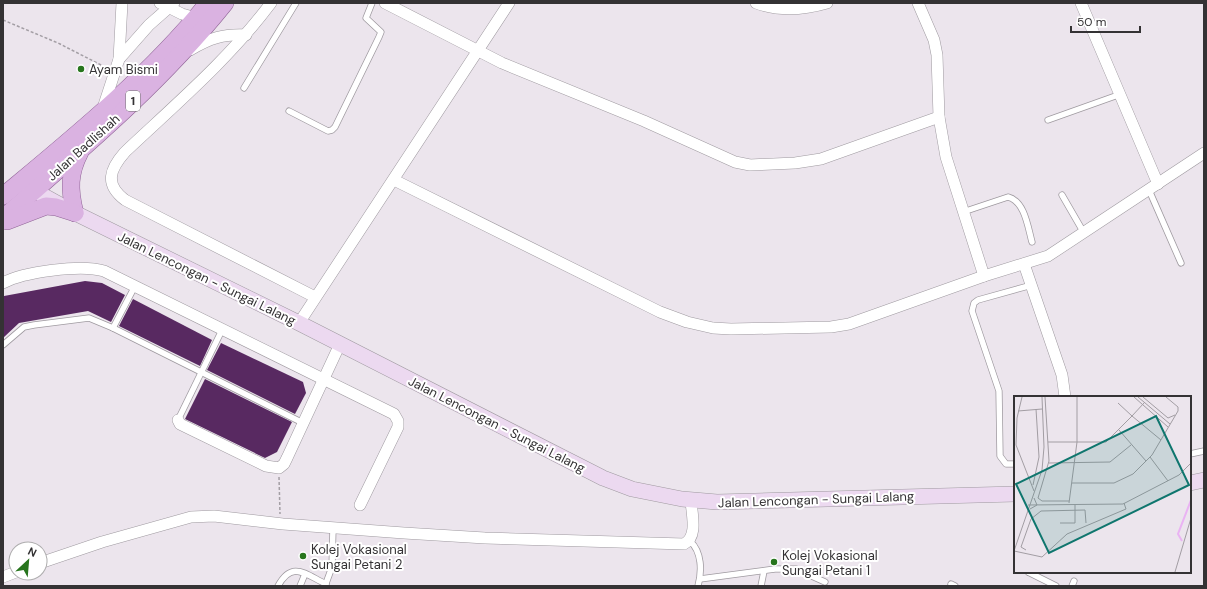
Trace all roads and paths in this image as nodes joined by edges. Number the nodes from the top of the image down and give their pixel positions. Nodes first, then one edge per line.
1 (122, 3) edge
2 (208, 3) edge
3 (224, 3) edge
4 (271, 3) edge
5 (296, 3) edge
6 (372, 3) edge
7 (385, 3) edge
8 (509, 3) edge
9 (756, 3) edge
10 (827, 3) edge
11 (918, 3) edge
12 (1081, 3) edge
13 (167, 5) edge
14 (196, 18) junction
15 (3, 20) edge
16 (246, 35) junction
17 (478, 50) junction
18 (178, 57) junction
19 (119, 59) junction
20 (116, 72) junction
21 (244, 88) dead end
22 (1121, 94) junction
23 (102, 111) junction
24 (289, 111) dead end
25 (939, 117) junction
26 (1048, 120) dead end
27 (83, 147) junction
28 (1204, 153) edge
29 (394, 180) junction
30 (27, 187) junction
31 (1153, 187) junction
32 (1062, 195) dead end
33 (3, 196) edge
34 (962, 212) junction
35 (75, 213) junction
36 (3, 218) edge
37 (3, 224) edge
38 (1084, 233) junction
39 (1032, 242) dead end
40 (1181, 263) dead end
41 (1024, 264) junction
42 (984, 276) junction
43 (3, 283) edge
44 (1032, 285) junction
45 (135, 286) junction
46 (315, 297) junction
47 (300, 323) junction
48 (113, 328) junction
49 (222, 330) junction
50 (340, 344) junction
51 (3, 345) edge
52 (201, 371) junction
53 (323, 379) junction
54 (1065, 396) edge
55 (178, 420) joint
56 (303, 423) junction
57 (1204, 451) edge
58 (1191, 454) edge
59 (1014, 464) edge
60 (279, 468) junction
61 (1204, 480) edge
62 (1191, 483) edge
63 (1014, 494) edge
64 (692, 501) junction
65 (360, 504) dead end
66 (283, 524) junction
67 (332, 528) junction
68 (690, 541) junction
69 (48, 560) edge
70 (764, 571) junction
71 (1030, 573) edge
72 (305, 574) junction
73 (700, 579) junction
74 (825, 582) dead end
75 (325, 585) edge
76 (278, 586) edge
77 (300, 586) edge
78 (698, 586) edge
79 (761, 586) edge
80 (1056, 586) edge

1 - 19 street
2 - 14 main road, Jalan Badlishah / 1
3 - 18 main road, Jalan Badlishah / 1
4 - 16 street
5 - 21 lane
6 - 24 lane
7 - 17 street
8 - 17 street
9 - 10 street
11 - 25 street
12 - 22 street
13 - 14 street
13 - 19 street
14 - 23 main road, Jalan Badlishah / 1
15 - 20 path
16 - 18 street
16 - 46 street
17 - 25 street
17 - 29 street
18 - 27 main road, Jalan Badlishah / 1
19 - 20 street
20 - 23 street
22 - 26 lane
22 - 31 street
23 - 30 main road, Jalan Badlishah / 1
25 - 34 street
27 - 30 main road, Jalan Badlishah / 1
27 - 35 main road
28 - 31 street
29 - 42 street
29 - 46 street
30 - 33 main road, Jalan Badlishah / 1
30 - 35 street, Jalan Lencongan - Sungai Lalang
30 - 36 main road, Jalan Badlishah / 1
31 - 38 street
31 - 40 lane
32 - 38 lane
34 - 39 lane
34 - 42 street
35 - 37 main road
35 - 47 street, Jalan Lencongan - Sungai Lalang
38 - 41 street
41 - 42 street
41 - 44 street
43 - 45 street
44 - 54 street
44 - 59 lane
45 - 48 lane
45 - 49 street
46 - 47 street
47 - 50 street, Jalan Lencongan - Sungai Lalang
48 - 51 lane
48 - 52 lane
49 - 52 lane
49 - 53 street
50 - 53 street
50 - 64 street, Jalan Lencongan - Sungai Lalang
52 - 55 lane
52 - 56 lane
53 - 56 street
53 - 65 street
55 - 60 street
56 - 60 street
57 - 58 lane
60 - 66 path
61 - 62 street
63 - 64 street, Jalan Lencongan - Sungai Lalang
64 - 68 street
66 - 67 street
66 - 69 street
67 - 68 street
67 - 75 lane
68 - 73 lane
70 - 73 lane
70 - 74 lane
70 - 79 lane
71 - 80 lane
72 - 75 lane
72 - 76 lane
72 - 77 lane
73 - 78 lane

